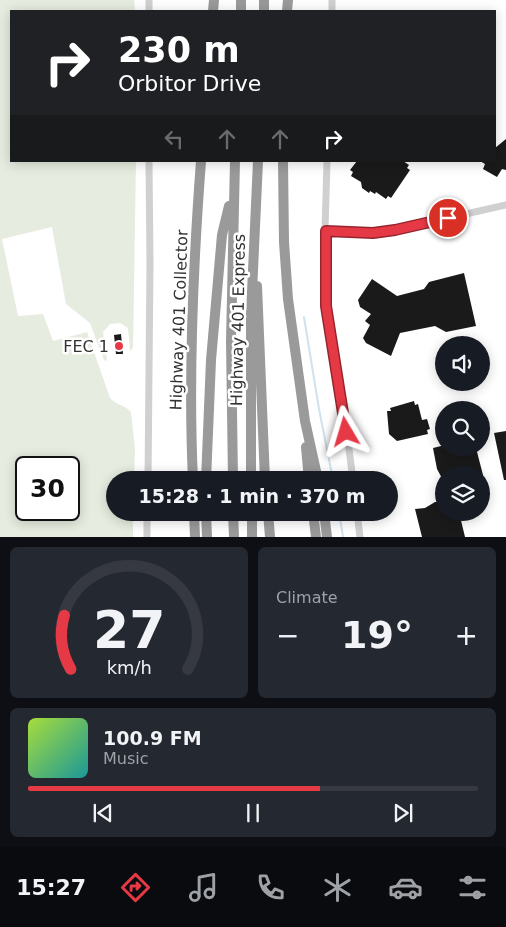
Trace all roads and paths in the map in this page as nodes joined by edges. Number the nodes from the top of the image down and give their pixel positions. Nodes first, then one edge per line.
1 (149, 162) edge
2 (201, 162) edge
3 (235, 162) edge
4 (258, 162) edge
5 (283, 162) edge
6 (327, 162) edge
7 (234, 186) junction
8 (506, 205) edge
9 (326, 231) junction
10 (254, 271) junction
11 (305, 421) junction
12 (148, 471) edge
13 (193, 471) edge
14 (206, 471) edge
15 (232, 471) edge
16 (251, 471) edge
17 (265, 471) edge
18 (308, 471) edge
19 (316, 471) edge
20 (352, 471) edge
21 (147, 521) edge
22 (194, 521) edge
23 (206, 521) edge
24 (233, 521) edge
25 (252, 521) edge
26 (269, 521) edge
27 (314, 521) edge
28 (325, 521) edge
29 (358, 521) edge
30 (147, 537) edge
31 (195, 537) edge
32 (207, 537) edge
33 (234, 537) edge
34 (252, 537) edge
35 (270, 537) edge
36 (316, 537) edge
37 (327, 537) edge
38 (360, 537) edge

1 - 12 street
2 - 13 highway, Highway 401 Collector
3 - 7 highway, Highway 401 Express
4 - 10 highway, Highway 401 Express
5 - 11 highway
6 - 9 street
7 - 14 highway
7 - 15 highway, Highway 401 Express
8 - 9 street
9 - 20 street
10 - 16 highway, Highway 401 Express
10 - 17 highway
11 - 18 highway
11 - 19 highway
21 - 30 street
22 - 31 highway
23 - 32 highway
24 - 33 highway
25 - 34 highway
26 - 35 highway
27 - 36 highway
28 - 37 highway
29 - 38 street

